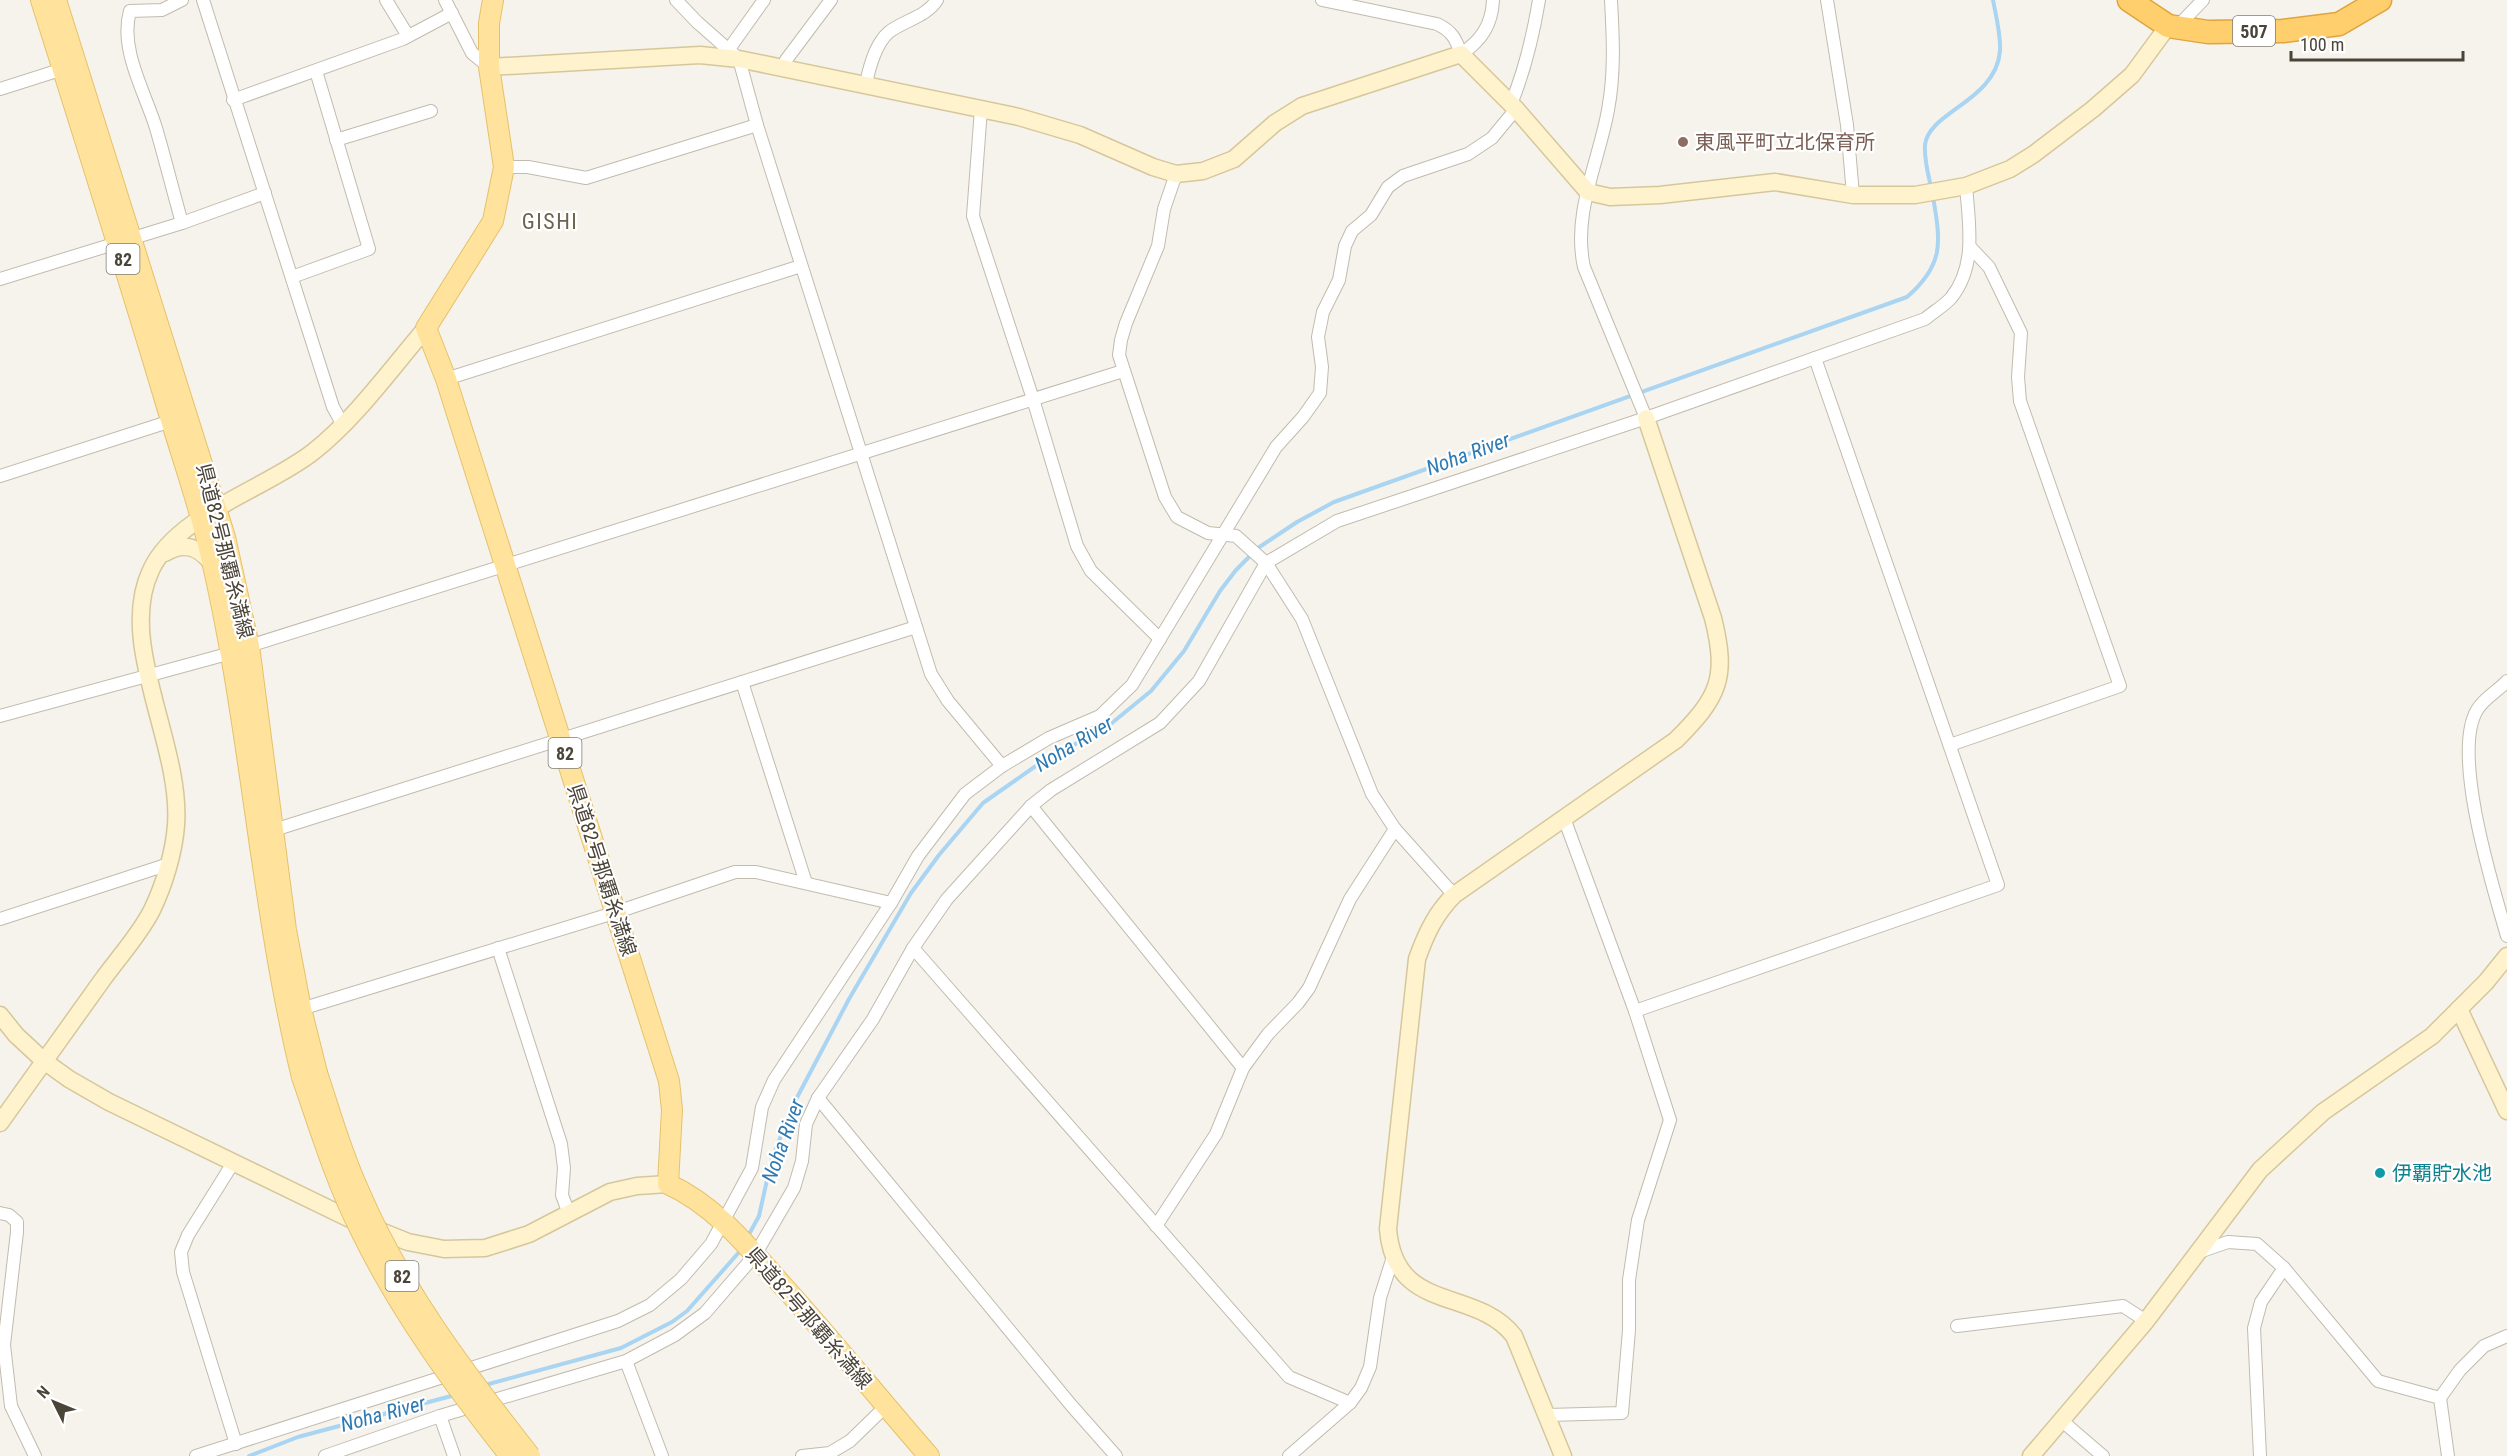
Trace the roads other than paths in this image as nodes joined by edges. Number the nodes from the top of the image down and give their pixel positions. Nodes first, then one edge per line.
1 (41, 0) edge
2 (56, 0) edge
3 (182, 0) edge
4 (203, 0) edge
5 (386, 0) edge
6 (445, 0) edge
7 (493, 0) edge
8 (676, 0) edge
9 (764, 0) edge
10 (831, 0) edge
11 (937, 0) edge
12 (1322, 0) edge
13 (1493, 0) edge
14 (1539, 0) edge
15 (1611, 0) edge
16 (1827, 0) edge
17 (2129, 0) edge
18 (2204, 0) edge
19 (2380, 0) edge
20 (452, 13) junction
21 (2172, 27) junction
22 (408, 36) junction
23 (734, 54) junction
24 (1461, 54) junction
25 (489, 67) junction
26 (784, 67) junction
27 (63, 69) junction
28 (316, 71) junction
29 (866, 84) junction
30 (0, 89) edge
31 (233, 100) junction
32 (1514, 107) junction
33 (981, 109) junction
34 (430, 111) dead end
35 (757, 125) junction
36 (336, 140) junction
37 (504, 167) junction
38 (1176, 174) junction
39 (1966, 186) junction
40 (1588, 192) junction
41 (266, 193) junction
42 (1853, 195) junction
43 (182, 223) junction
44 (125, 239) junction
45 (1971, 248) junction
46 (801, 266) junction
47 (292, 277) junction
48 (0, 279) edge
49 (426, 328) junction
50 (1815, 358) junction
51 (1123, 371) junction
52 (446, 379) junction
53 (1033, 399) junction
54 (1644, 414) junction
55 (171, 421) junction
56 (343, 425) junction
57 (861, 454) junction
58 (0, 476) edge
59 (209, 514) junction
60 (1222, 533) junction
61 (160, 556) junction
62 (1263, 560) junction
63 (212, 564) junction
64 (505, 565) junction
65 (916, 627) junction
66 (1160, 639) junction
67 (240, 650) junction
68 (150, 677) junction
69 (2507, 681) edge
70 (742, 682) junction
71 (0, 716) edge
72 (560, 739) junction
73 (1950, 745) junction
74 (1002, 766) junction
75 (1031, 806) junction
76 (1564, 818) junction
77 (1395, 829) junction
78 (274, 830) junction
79 (169, 864) junction
80 (806, 883) junction
81 (1454, 895) junction
82 (891, 903) junction
83 (617, 912) junction
84 (0, 919) edge
85 (2507, 936) edge
86 (498, 948) junction
87 (912, 948) junction
88 (2507, 956) edge
89 (301, 1009) junction
90 (2459, 1009) junction
91 (1635, 1011) junction
92 (0, 1015) edge
93 (44, 1061) junction
94 (1243, 1068) junction
95 (310, 1075) junction
96 (818, 1098) junction
97 (2507, 1111) edge
98 (0, 1123) edge
99 (233, 1164) junction
100 (668, 1184) junction
101 (0, 1214) edge
102 (569, 1214) junction
103 (728, 1226) junction
104 (1156, 1226) junction
105 (752, 1251) junction
106 (2199, 1252) junction
107 (1393, 1257) junction
108 (2284, 1268) junction
109 (2146, 1321) junction
110 (1957, 1326) dead end
111 (2507, 1336) edge
112 (626, 1361) junction
113 (2440, 1398) junction
114 (1350, 1403) junction
115 (886, 1406) junction
116 (1547, 1415) junction
117 (440, 1416) junction
118 (2061, 1420) junction
119 (236, 1444) junction
120 (2101, 1455) edge
121 (34, 1456) edge
122 (196, 1456) edge
123 (325, 1456) edge
124 (454, 1456) edge
125 (510, 1456) edge
126 (530, 1456) edge
127 (662, 1456) edge
128 (802, 1456) edge
129 (929, 1456) edge
130 (1116, 1456) edge
131 (1289, 1456) edge
132 (1563, 1456) edge
133 (2031, 1456) edge
134 (2260, 1456) edge
135 (2448, 1456) edge

1 - 27 main road, 県道82号那覇糸満線 / 82
2 - 44 main road, 県道82号那覇糸満線 / 82
3 - 43 street
4 - 31 street
5 - 22 street
6 - 20 street
7 - 25 main road
8 - 23 street
9 - 23 street
10 - 26 street
11 - 29 street
12 - 24 street
13 - 24 street
14 - 32 street
15 - 40 street
16 - 42 street
17 - 21 highway, 507
18 - 21 street
19 - 21 highway, 507
20 - 22 street
20 - 25 street
21 - 39 street
22 - 28 street
23 - 25 street
23 - 26 street
23 - 35 street
24 - 32 street
24 - 38 street
25 - 37 main road
26 - 29 street
27 - 30 street
27 - 44 main road, 県道82号那覇糸満線 / 82
28 - 31 street
28 - 36 street
29 - 33 street
31 - 41 street
32 - 40 street
32 - 60 street
33 - 38 street
33 - 53 street
34 - 36 street
35 - 37 street
35 - 46 street
36 - 47 street
37 - 49 main road
38 - 51 street
39 - 42 street
39 - 45 street
40 - 42 street
40 - 54 street
41 - 43 street
41 - 47 street
43 - 44 street
44 - 48 street
44 - 55 main road, 県道82号那覇糸満線 / 82
44 - 59 main road, 県道82号那覇糸満線 / 82
45 - 50 street
45 - 73 street
46 - 52 street
46 - 57 street
47 - 56 street
49 - 52 main road, 県道82号那覇糸満線 / 82
49 - 56 street
50 - 54 street
50 - 73 street
51 - 53 street
51 - 60 street
52 - 64 main road, 県道82号那覇糸満線 / 82
53 - 57 street
53 - 66 street
54 - 62 street
54 - 76 street
55 - 58 street
55 - 59 main road, 県道82号那覇糸満線 / 82
56 - 59 street
57 - 64 street
57 - 65 street
59 - 61 street
59 - 63 main road, 県道82号那覇糸満線 / 82
59 - 67 main road, 県道82号那覇糸満線 / 82
60 - 62 street
60 - 66 street
61 - 63 street
61 - 68 street
62 - 75 street
62 - 77 street
63 - 67 main road, 県道82号那覇糸満線 / 82
64 - 67 street
64 - 72 main road, 県道82号那覇糸満線 / 82
65 - 70 street
65 - 74 street
66 - 74 street
67 - 68 street
67 - 78 main road, 県道82号那覇糸満線 / 82
67 - 95 main road, 県道82号那覇糸満線 / 82
68 - 71 street
68 - 79 street
69 - 85 street
70 - 72 street
70 - 80 street
72 - 78 street
72 - 83 main road, 県道82号那覇糸満線 / 82
73 - 91 street
74 - 82 street
75 - 87 street
75 - 94 street
76 - 81 street
76 - 91 street
77 - 81 street
77 - 94 street
78 - 89 main road, 県道82号那覇糸満線 / 82
79 - 84 street
79 - 93 street
80 - 82 street
80 - 83 street
81 - 107 street
82 - 103 street
83 - 86 street
83 - 100 main road, 県道82号那覇糸満線 / 82
86 - 89 street
86 - 102 street
87 - 96 street
87 - 104 street
88 - 90 street
89 - 95 main road, 県道82号那覇糸満線 / 82
90 - 97 street
90 - 106 street
91 - 116 street
92 - 93 street
93 - 98 street
93 - 99 street
94 - 104 street
95 - 125 main road, 県道82号那覇糸満線 / 82, bridge
95 - 126 main road, 県道82号那覇糸満線 / 82, bridge
96 - 105 street
96 - 130 street
99 - 102 street
99 - 119 street
100 - 102 street
100 - 103 main road, 県道82号那覇糸満線
101 - 121 street
103 - 105 main road, 県道82号那覇糸満線
103 - 119 street
104 - 114 street
105 - 112 street
105 - 115 main road, 県道82号那覇糸満線
106 - 108 street
106 - 109 street
107 - 114 street
107 - 116 street
108 - 113 street
108 - 134 street
109 - 110 street
109 - 118 street
111 - 113 street
112 - 117 street
112 - 127 street
113 - 135 street
114 - 131 street
115 - 128 street
115 - 129 main road, 県道82号那覇糸満線
116 - 132 street
117 - 123 street
117 - 124 street
118 - 120 street
118 - 133 street
119 - 122 street

